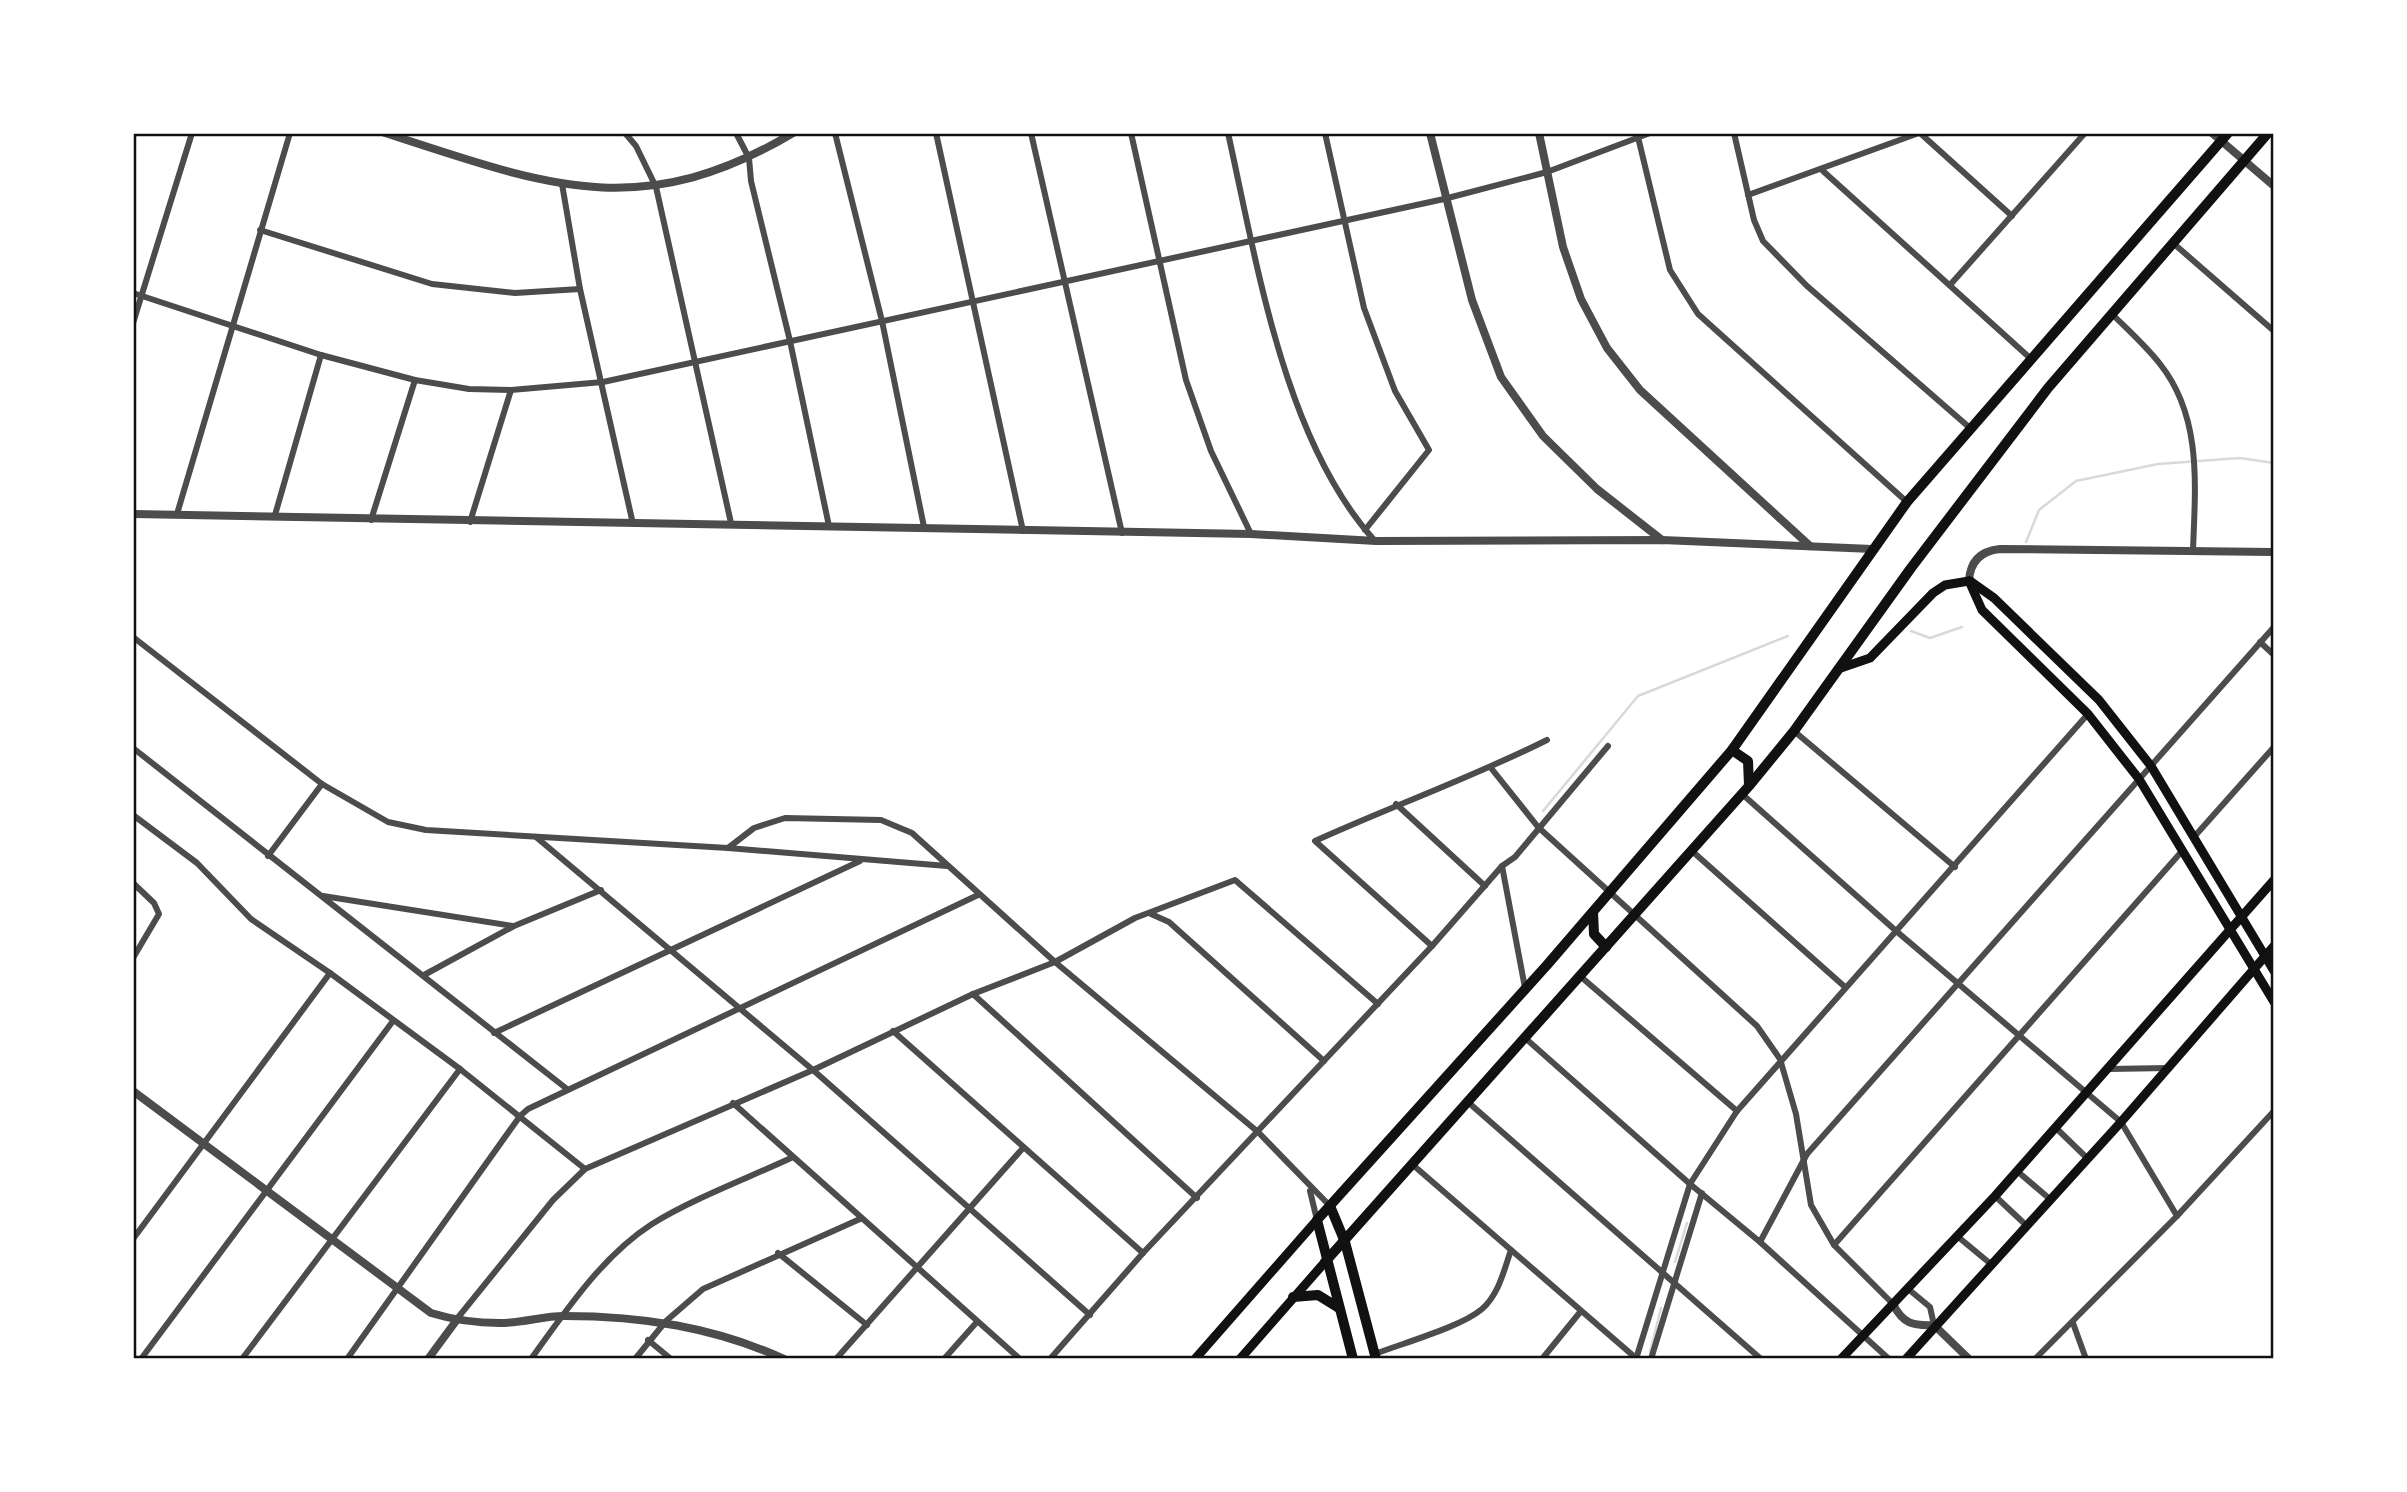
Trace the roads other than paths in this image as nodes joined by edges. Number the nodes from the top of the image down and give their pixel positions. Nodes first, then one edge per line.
1 (192, 133) edge
2 (290, 133) edge
3 (625, 133) edge
4 (736, 133) edge
5 (793, 133) edge
6 (835, 133) edge
7 (936, 133) edge
8 (1031, 133) edge
9 (1131, 133) edge
10 (1228, 133) edge
11 (1325, 133) edge
12 (1430, 133) edge
13 (1539, 133) edge
14 (1650, 133) edge
15 (1734, 133) edge
16 (1920, 133) edge
17 (2085, 133) edge
18 (2212, 133) edge
19 (2268, 133) edge
20 (391, 134) edge
21 (1638, 137) junction
22 (2225, 137) edge
23 (749, 158) junction
24 (2245, 160) junction
25 (1823, 171) junction
26 (1547, 172) junction
27 (562, 184) junction
28 (2274, 186) edge
29 (656, 187) junction
30 (1748, 195) junction
31 (1444, 199) junction
32 (2012, 216) junction
33 (1345, 220) junction
34 (260, 230) junction
35 (1252, 240) junction
36 (2173, 243) junction
37 (1160, 261) junction
38 (1065, 282) junction
39 (1950, 285) junction
40 (580, 289) junction
41 (133, 293) edge
42 (142, 295) junction
43 (975, 302) junction
44 (2112, 314) junction
45 (882, 321) junction
46 (133, 323) edge
47 (231, 324) junction
48 (2274, 331) edge
49 (790, 341) junction
50 (321, 355) junction
51 (2030, 358) junction
52 (695, 362) junction
53 (415, 380) junction
54 (603, 382) junction
55 (511, 390) junction
56 (1969, 428) junction
57 (1907, 502) junction
58 (133, 514) edge
59 (177, 514) junction
60 (275, 515) junction
61 (371, 520) junction
62 (470, 522) junction
63 (731, 523) junction
64 (633, 524) junction
65 (829, 526) junction
66 (924, 527) junction
67 (1365, 530) junction
68 (1024, 532) junction
69 (1122, 533) junction
70 (1251, 534) junction
71 (1662, 540) junction
72 (1376, 541) junction
73 (1810, 546) junction
74 (1872, 549) junction
75 (2193, 551) junction
76 (2274, 552) edge
77 (1969, 580) junction
78 (2274, 626) edge
79 (134, 639) edge
80 (2260, 642) junction
81 (2274, 656) edge
82 (1838, 668) junction
83 (2088, 714) junction
84 (1794, 731) junction
85 (1547, 740) dead end
86 (1608, 746) dead end
87 (2274, 747) edge
88 (133, 748) edge
89 (1732, 750) junction
90 (2151, 766) junction
91 (1490, 768) junction
92 (2138, 779) junction
93 (322, 784) junction
94 (1746, 790) junction
95 (1396, 804) junction
96 (133, 814) edge
97 (1538, 827) junction
98 (535, 836) junction
99 (2194, 837) junction
100 (729, 848) junction
101 (2183, 850) junction
102 (1692, 851) junction
103 (268, 856) junction
104 (861, 861) junction
105 (947, 866) junction
106 (1502, 866) junction
107 (1955, 867) junction
108 (2274, 880) edge
109 (133, 883) edge
110 (1485, 886) junction
111 (601, 890) junction
112 (1609, 893) junction
113 (978, 895) junction
114 (321, 896) junction
115 (1593, 911) junction
116 (1151, 914) junction
117 (1634, 916) junction
118 (2242, 919) junction
119 (514, 926) junction
120 (1895, 930) junction
121 (2231, 931) junction
122 (1432, 946) junction
123 (2274, 946) edge
124 (1605, 947) junction
125 (674, 951) junction
126 (2265, 956) junction
127 (133, 958) edge
128 (1055, 962) junction
129 (2254, 969) junction
130 (2274, 971) edge
131 (330, 973) junction
132 (424, 975) junction
133 (1580, 976) junction
134 (1958, 981) junction
135 (1844, 987) junction
136 (1525, 988) junction
137 (973, 994) junction
138 (2274, 1002) edge
139 (1378, 1004) junction
140 (742, 1009) junction
141 (393, 1021) junction
142 (893, 1031) junction
143 (494, 1032) junction
144 (2019, 1037) junction
145 (1525, 1038) junction
146 (1780, 1059) junction
147 (1325, 1061) junction
148 (2168, 1068) junction
149 (460, 1069) junction
150 (2109, 1069) junction
151 (813, 1070) junction
152 (567, 1089) junction
153 (2087, 1093) junction
154 (135, 1095) edge
155 (733, 1103) junction
156 (1469, 1103) junction
157 (1737, 1111) junction
158 (2274, 1111) edge
159 (520, 1116) junction
160 (2121, 1122) junction
161 (2056, 1128) junction
162 (1258, 1132) junction
163 (204, 1143) junction
164 (1023, 1148) junction
165 (792, 1158) junction
166 (2088, 1158) junction
167 (1805, 1159) junction
168 (1413, 1166) junction
169 (585, 1169) junction
170 (2017, 1171) junction
171 (1689, 1184) junction
172 (267, 1189) junction
173 (1310, 1189) junction
174 (1702, 1194) junction
175 (1995, 1196) junction
176 (1197, 1198) junction
177 (2051, 1200) junction
178 (1330, 1206) junction
179 (970, 1208) junction
180 (2177, 1216) junction
181 (860, 1219) junction
182 (1317, 1220) junction
183 (2027, 1226) junction
184 (1957, 1236) junction
185 (133, 1238) edge
186 (330, 1238) junction
187 (1345, 1242) junction
188 (1760, 1242) junction
189 (1834, 1245) junction
190 (1511, 1250) junction
191 (778, 1253) junction
192 (1143, 1254) junction
193 (1325, 1262) junction
194 (1992, 1265) junction
195 (917, 1268) junction
196 (1661, 1272) junction
197 (1675, 1284) junction
198 (1907, 1288) junction
199 (399, 1289) junction
200 (1293, 1297) junction
201 (1893, 1304) junction
202 (1339, 1308) junction
203 (1581, 1311) junction
204 (1090, 1315) junction
205 (562, 1316) junction
206 (456, 1321) junction
207 (666, 1321) junction
208 (976, 1323) junction
209 (2073, 1323) junction
210 (867, 1325) junction
211 (1934, 1325) junction
212 (1863, 1335) junction
213 (648, 1340) junction
214 (1376, 1357) edge
215 (141, 1359) edge
216 (242, 1359) edge
217 (347, 1359) edge
218 (428, 1359) edge
219 (531, 1359) edge
220 (635, 1359) edge
221 (671, 1359) edge
222 (785, 1359) edge
223 (836, 1359) edge
224 (944, 1359) edge
225 (1020, 1359) edge
226 (1050, 1359) edge
227 (1195, 1359) edge
228 (1240, 1359) edge
229 (1353, 1359) edge
230 (1542, 1359) edge
231 (1637, 1359) edge
232 (1651, 1359) edge
233 (1761, 1359) edge
234 (1841, 1359) edge
235 (1889, 1359) edge
236 (1906, 1359) edge
237 (1969, 1359) edge
238 (2035, 1359) edge
239 (2086, 1359) edge

1 - 42 street
2 - 34 street
3 - 29 street
4 - 23 street
5 - 23 street
6 - 45 street
7 - 43 street
8 - 38 street
9 - 37 street
10 - 35 street
11 - 33 street
12 - 31 street
13 - 26 street
14 - 21 street
15 - 30 street
16 - 25 street
16 - 32 street
17 - 32 street
18 - 22 street
19 - 24 main road
20 - 27 street
21 - 26 street
21 - 57 street
22 - 24 street
22 - 51 main road
23 - 29 street
23 - 49 street
24 - 28 street
24 - 36 main road
25 - 30 street
25 - 39 street
26 - 31 street
26 - 73 street
27 - 29 street
27 - 40 street
29 - 52 street
30 - 56 street
31 - 33 street
31 - 71 street
32 - 39 street
33 - 35 street
33 - 67 street
34 - 40 street
34 - 47 street
35 - 37 street
35 - 67 street
36 - 44 main road
36 - 48 street
37 - 38 street
37 - 70 street
38 - 43 street
38 - 69 street
39 - 51 street
40 - 54 street
41 - 42 street
42 - 46 street
42 - 47 street
43 - 45 street
43 - 68 street
44 - 75 street
44 - 82 main road
45 - 49 street
45 - 66 street
47 - 50 street
47 - 59 street
49 - 52 street
49 - 65 street
50 - 53 street
50 - 60 street
51 - 56 main road
52 - 54 street
52 - 63 street
53 - 55 street
53 - 61 street
54 - 55 street
54 - 64 street
55 - 62 street
56 - 57 main road
57 - 74 main road
58 - 59 street
59 - 60 street
60 - 61 street
61 - 62 street
62 - 64 street
63 - 64 street
63 - 65 street
65 - 66 street
66 - 68 street
67 - 72 street
68 - 69 street
69 - 70 street
70 - 72 street
71 - 72 street
71 - 73 street
73 - 74 street
74 - 89 main road
75 - 76 street
75 - 77 street
77 - 82 main road
77 - 83 main road
77 - 90 main road
78 - 80 street
79 - 93 street
80 - 81 street
80 - 90 street
82 - 84 main road
83 - 92 main road
83 - 107 street
84 - 94 main road
84 - 107 street
85 - 91 street
86 - 97 street
87 - 99 street
88 - 103 street
89 - 94 main road
89 - 112 main road
90 - 92 street
90 - 99 main road
91 - 95 street
91 - 97 street
92 - 101 main road
92 - 134 street
93 - 98 street
93 - 103 street
94 - 102 main road
94 - 120 street
95 - 110 street
95 - 122 street
96 - 131 street
97 - 106 street
97 - 112 street
98 - 100 street
98 - 111 street
99 - 118 main road
100 - 104 street
100 - 105 street
101 - 121 main road
101 - 144 street
102 - 117 main road
102 - 135 street
103 - 114 street
104 - 105 street
104 - 125 street
105 - 113 street
106 - 110 street
106 - 136 street
107 - 120 street
108 - 118 main road
109 - 127 street
110 - 122 street
111 - 119 street
111 - 125 street
112 - 115 main road
112 - 117 street
113 - 128 street
113 - 140 street
114 - 119 street
114 - 132 street
115 - 124 main road
115 - 136 main road
116 - 128 street
116 - 139 street
116 - 147 street
117 - 124 main road
117 - 146 street
118 - 121 main road
118 - 126 main road
119 - 132 street
120 - 134 street
120 - 135 street
121 - 129 main road
121 - 150 main road
122 - 139 street
123 - 126 main road
124 - 133 main road
125 - 140 street
125 - 143 street
126 - 129 main road
126 - 130 main road
128 - 137 street
128 - 162 street
129 - 138 main road
129 - 148 main road
131 - 141 street
131 - 163 street
132 - 143 street
133 - 145 main road
133 - 157 street
134 - 144 street
134 - 167 street
135 - 146 street
136 - 178 main road
137 - 142 street
137 - 176 street
139 - 147 street
140 - 151 street
140 - 152 street
141 - 149 street
141 - 172 street
142 - 151 street
142 - 164 street
143 - 152 street
144 - 153 street
144 - 189 street
145 - 156 main road
145 - 171 street
146 - 157 street
146 - 167 street
147 - 162 street
148 - 150 street
148 - 160 main road
149 - 159 street
149 - 186 street
150 - 153 main road
151 - 155 street
151 - 179 street
152 - 159 street
153 - 160 street
153 - 161 main road
154 - 163 street
155 - 165 street
155 - 169 street
156 - 168 main road
156 - 196 street
157 - 171 street
158 - 180 street
159 - 169 street
159 - 199 street
160 - 166 main road
160 - 180 street
161 - 166 street
161 - 170 main road
162 - 173 street
162 - 176 street
163 - 172 street
163 - 185 street
164 - 179 street
164 - 192 street
165 - 181 street
165 - 205 street
166 - 177 main road
167 - 188 street
167 - 189 street
168 - 187 main road
168 - 190 street
169 - 206 street
170 - 175 main road
170 - 177 street
171 - 174 street
171 - 196 street
172 - 186 street
172 - 215 street
173 - 178 street
173 - 182 street
174 - 188 street
174 - 197 street
175 - 183 street
175 - 184 main road
176 - 192 street
177 - 183 main road
178 - 182 main road
178 - 187 main road
179 - 195 street
179 - 204 street
180 - 209 street
181 - 191 street
181 - 195 street
182 - 193 main road
182 - 227 main road
183 - 194 main road
184 - 194 street
184 - 198 main road
186 - 199 street
186 - 216 street
187 - 193 main road
187 - 214 main road
188 - 212 street
189 - 201 street
190 - 203 street
190 - 214 street
191 - 207 street
191 - 210 street
192 - 204 street
193 - 200 main road
193 - 202 main road
194 - 211 main road
195 - 208 street
195 - 210 street
196 - 197 street
196 - 231 street
197 - 232 street
197 - 233 street
198 - 201 main road
198 - 211 street
199 - 206 street
199 - 217 street
200 - 202 main road
200 - 228 main road
201 - 211 street
201 - 212 main road
202 - 229 main road
203 - 230 street
203 - 231 street
204 - 226 street
205 - 206 street
205 - 207 street
205 - 219 street
206 - 218 street
207 - 213 street
207 - 222 street
208 - 224 street
208 - 225 street
209 - 238 street
209 - 239 street
210 - 223 street
211 - 236 main road
211 - 237 street
212 - 234 main road
212 - 235 street
213 - 220 street
213 - 221 street

